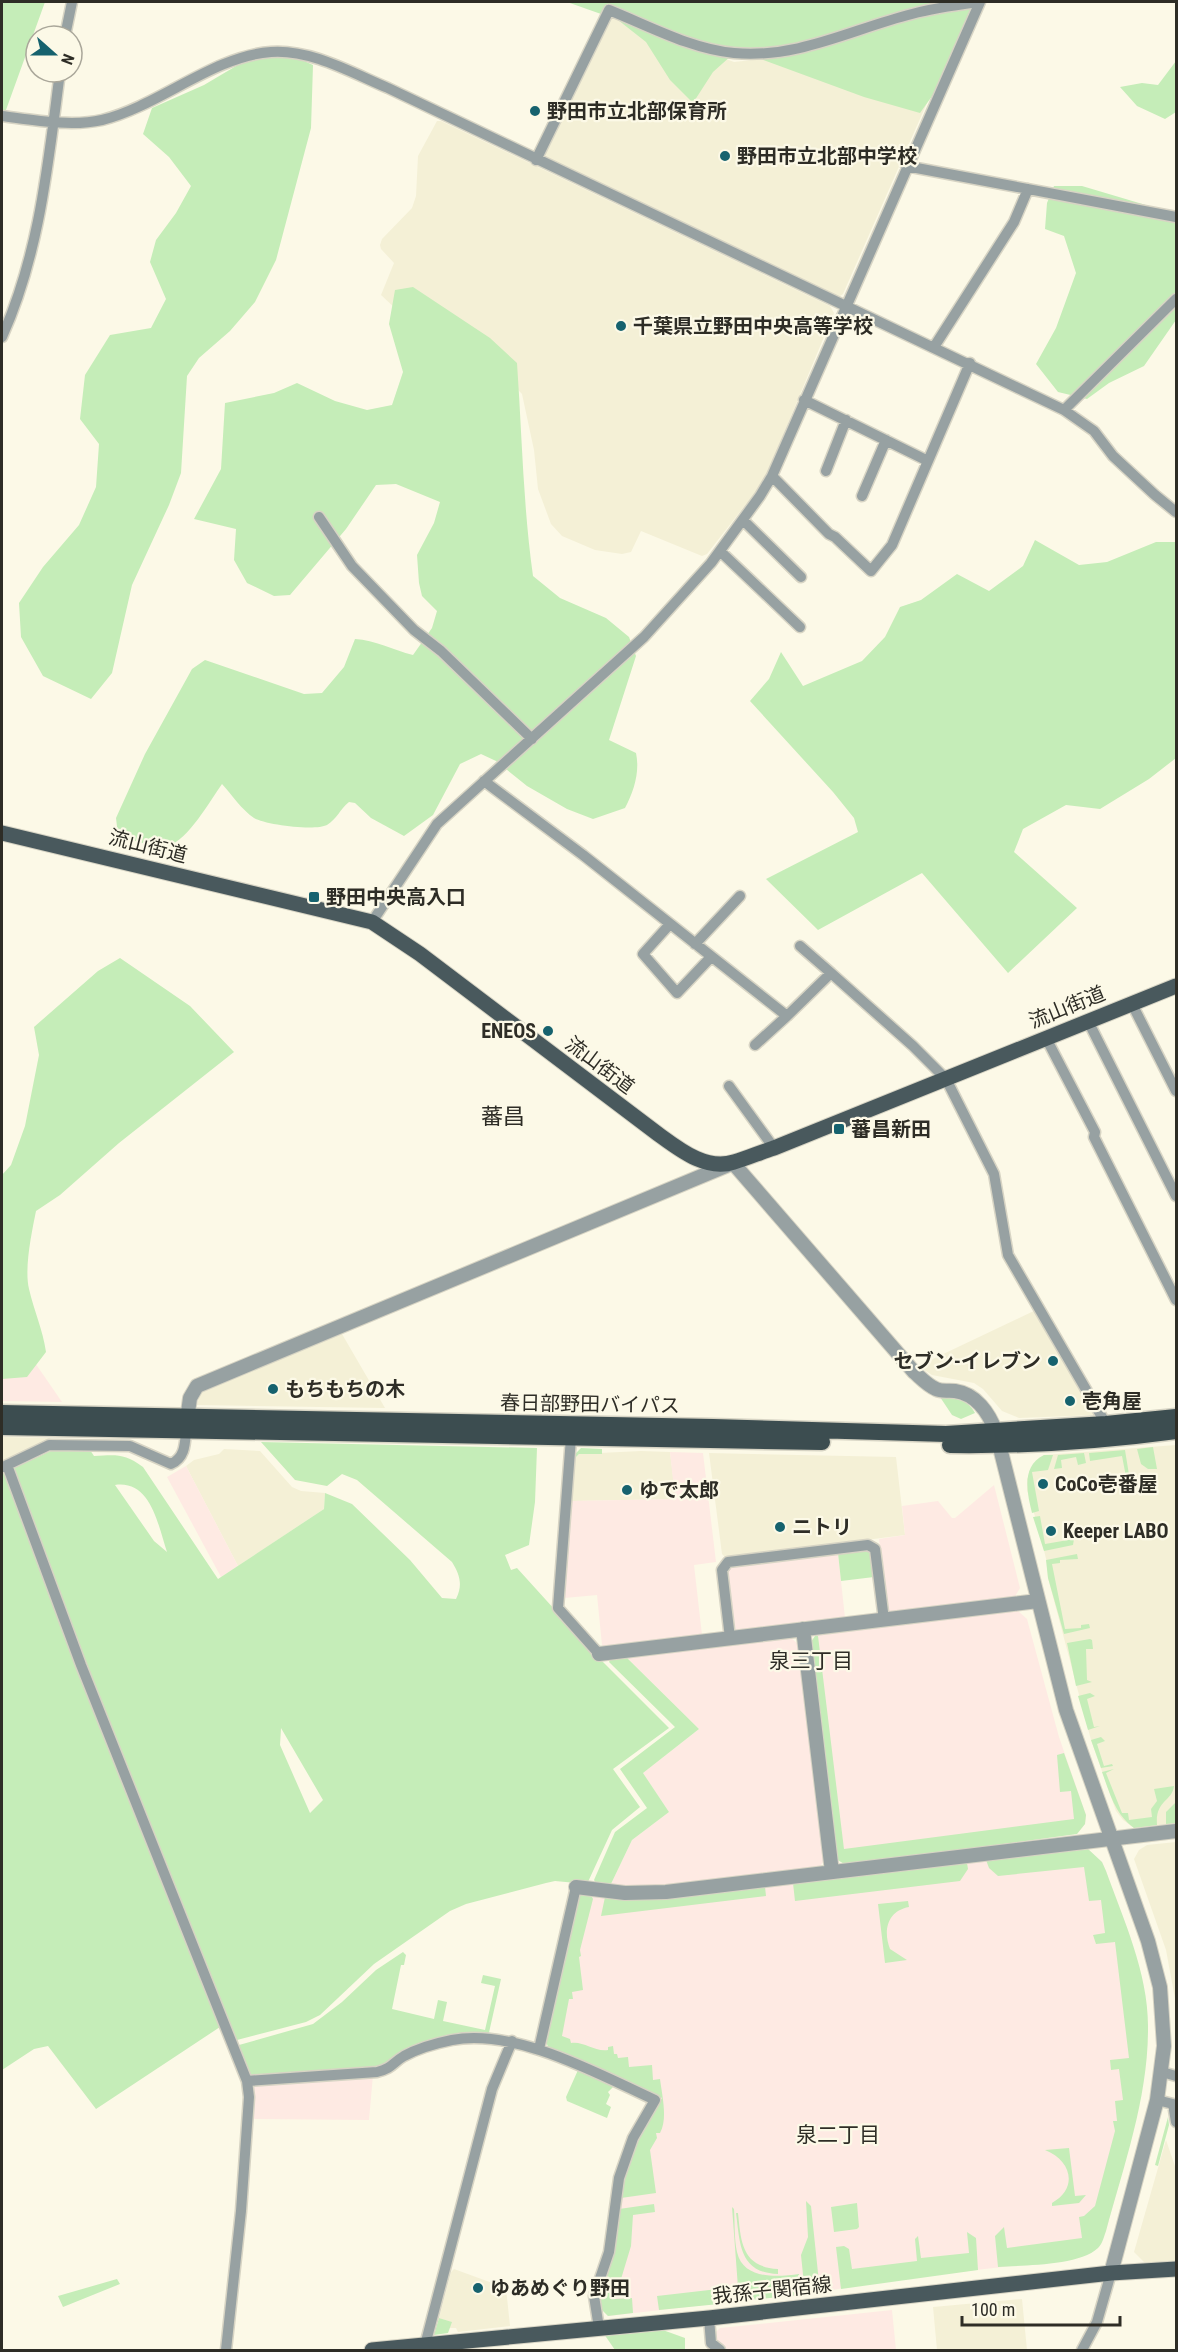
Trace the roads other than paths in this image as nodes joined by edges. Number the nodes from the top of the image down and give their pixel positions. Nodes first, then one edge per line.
1 (72, 2) edge
2 (980, 2) edge
3 (67, 24) edge
4 (59, 84) edge
5 (2, 116) edge
6 (55, 121) junction
7 (536, 160) junction
8 (906, 166) junction
9 (1028, 189) junction
10 (1176, 217) edge
11 (1176, 299) edge
12 (846, 306) junction
13 (2, 337) edge
14 (934, 347) junction
15 (970, 363) junction
16 (804, 400) junction
17 (1064, 410) junction
18 (846, 420) junction
19 (886, 440) junction
20 (928, 461) junction
21 (826, 471) dead end
22 (772, 476) junction
23 (862, 496) dead end
24 (1176, 512) edge
25 (319, 516) dead end
26 (743, 520) junction
27 (720, 551) junction
28 (801, 577) dead end
29 (800, 627) dead end
30 (532, 739) junction
31 (484, 781) junction
32 (2, 833) edge
33 (740, 896) dead end
34 (372, 922) junction
35 (670, 924) junction
36 (695, 944) junction
37 (800, 946) dead end
38 (711, 957) junction
39 (831, 973) junction
40 (1176, 986) edge
41 (1132, 1004) junction
42 (787, 1016) junction
43 (1088, 1021) junction
44 (1046, 1038) junction
45 (755, 1046) dead end
46 (946, 1078) junction
47 (729, 1086) dead end
48 (1176, 1091) edge
49 (774, 1148) junction
50 (733, 1163) junction
51 (1176, 1196) edge
52 (1176, 1300) edge
53 (2, 1413) edge
54 (1176, 1417) edge
55 (186, 1424) junction
56 (1106, 1424) junction
57 (2, 1427) edge
58 (1176, 1431) edge
59 (571, 1438) junction
60 (999, 1438) junction
61 (4, 1467) edge
62 (1038, 1601) junction
63 (884, 1620) junction
64 (803, 1629) junction
65 (730, 1638) junction
66 (600, 1654) joint
67 (1176, 1831) edge
68 (1112, 1839) junction
69 (832, 1872) junction
70 (576, 1887) joint
71 (512, 2041) junction
72 (539, 2049) junction
73 (1162, 2072) junction
74 (1176, 2076) edge
75 (247, 2080) junction
76 (1157, 2100) junction
77 (1176, 2122) edge
78 (1176, 2269) edge
79 (1112, 2273) junction
80 (709, 2318) junction
81 (598, 2328) junction
82 (424, 2348) edge
83 (226, 2350) edge
84 (372, 2350) edge
85 (720, 2350) edge
86 (1082, 2350) edge

1 - 3 street
2 - 7 street
2 - 8 street
4 - 6 street
5 - 6 street
6 - 7 street
6 - 13 street
7 - 12 street
8 - 9 street
8 - 12 street
9 - 10 street
9 - 14 street
11 - 17 street
12 - 14 street
12 - 16 street
14 - 15 street
15 - 17 street
15 - 20 street
16 - 18 street
16 - 22 street
17 - 24 street
18 - 19 street
18 - 21 street
19 - 20 street
19 - 23 street
20 - 22 street
22 - 26 street
25 - 30 street
26 - 27 street
26 - 28 street
27 - 29 street
27 - 30 street
30 - 31 street
31 - 34 street
31 - 35 street
32 - 34 main road, 流山街道
33 - 36 street
34 - 50 main road, 流山街道
35 - 36 street
35 - 38 street
36 - 38 street
37 - 39 street
38 - 42 street
39 - 42 street
39 - 46 street
40 - 41 main road, 流山街道
41 - 43 main road, 流山街道
41 - 48 street
42 - 45 street
43 - 44 main road, 流山街道
43 - 51 street
44 - 46 main road, 流山街道
44 - 52 street
46 - 49 main road, 流山街道
46 - 56 street
47 - 49 street
49 - 50 main road, 流山街道
50 - 55 street
50 - 60 street
53 - 55 highway, 春日部野田バイパス
54 - 56 highway, 春日部野田バイパス
55 - 57 highway, 春日部野田バイパス
55 - 59 highway, 春日部野田バイパス
55 - 60 highway, 春日部野田バイパス
55 - 61 street
56 - 60 highway, 春日部野田バイパス
58 - 60 highway, 春日部野田バイパス
59 - 60 highway, 春日部野田バイパス
59 - 66 street
60 - 62 street
61 - 75 street
62 - 63 street
62 - 68 street
63 - 64 street
63 - 65 street
64 - 65 street
64 - 69 street
65 - 66 street
67 - 68 street
68 - 69 street
68 - 73 street
69 - 70 street
70 - 72 street
71 - 72 street
71 - 75 street
71 - 82 street
72 - 81 street
73 - 74 street
73 - 76 street
75 - 83 street
76 - 77 street
76 - 79 street
78 - 79 main road, 我孫子関宿線
79 - 80 main road, 我孫子関宿線
79 - 86 street
80 - 81 main road, 我孫子関宿線
80 - 85 street
81 - 82 main road, 我孫子関宿線
82 - 84 main road, 我孫子関宿線

